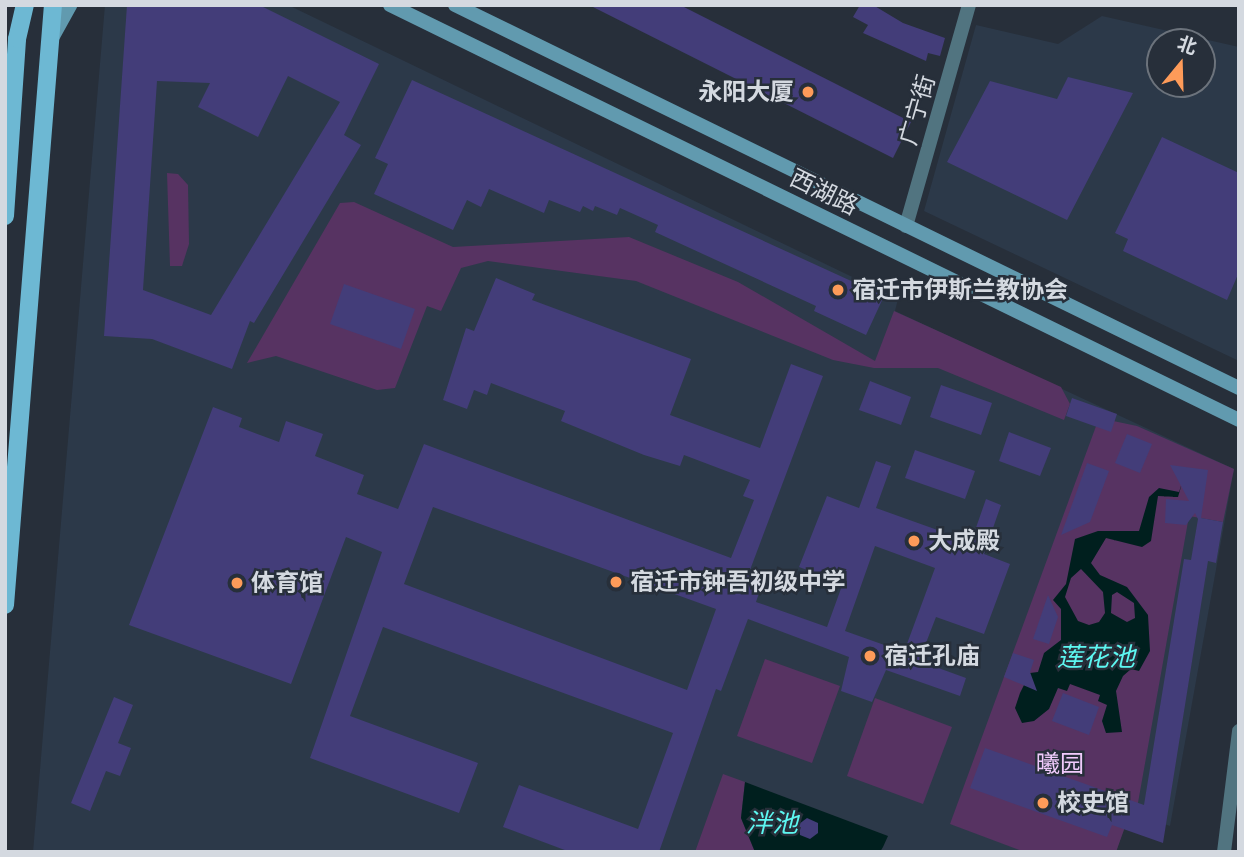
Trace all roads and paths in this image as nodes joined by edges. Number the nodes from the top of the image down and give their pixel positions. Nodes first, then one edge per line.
1 (19, 5) edge
2 (25, 5) edge
3 (53, 5) edge
4 (70, 5) edge
5 (390, 5) edge
6 (455, 5) edge
7 (969, 5) edge
8 (17, 39) junction
9 (47, 48) junction
10 (5, 216) edge
11 (906, 226) junction
12 (1239, 388) edge
13 (1239, 420) edge
14 (5, 605) edge
15 (1239, 732) edge
16 (1224, 852) edge

1 - 8 main road
2 - 8 main road
3 - 9 main road
4 - 9 main road
5 - 13 main road, 西湖路
6 - 11 main road, 西湖路
7 - 11 street, 广宁街
8 - 10 main road
9 - 14 main road
11 - 12 main road, 西湖路
15 - 16 street

